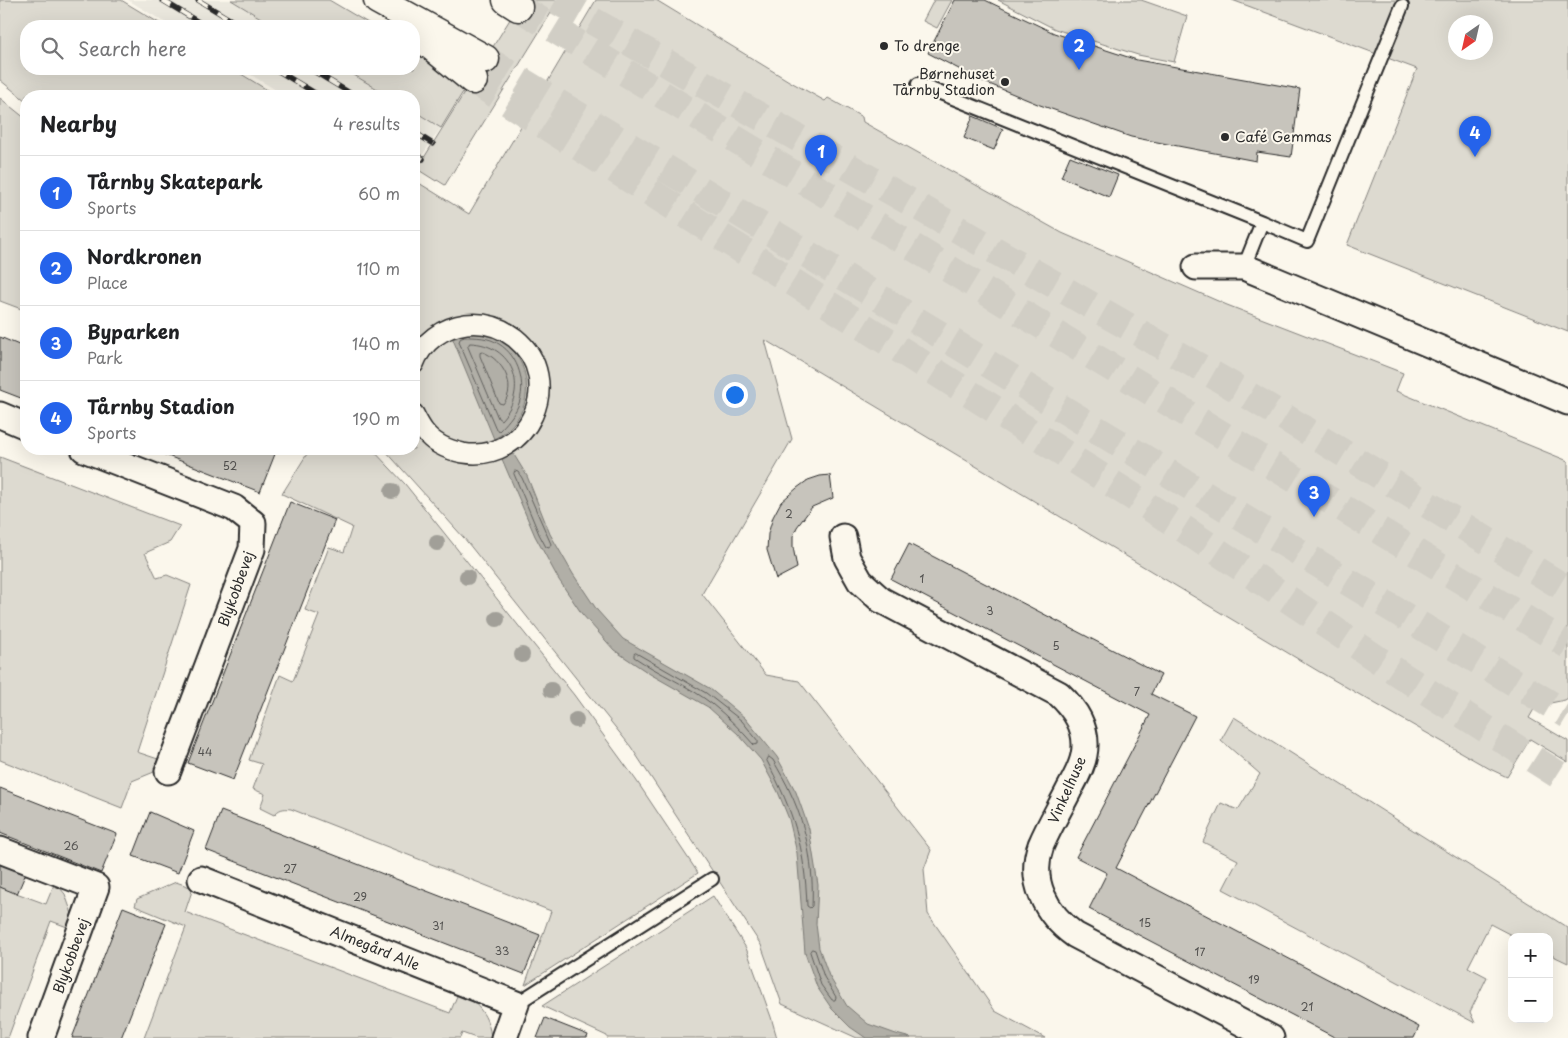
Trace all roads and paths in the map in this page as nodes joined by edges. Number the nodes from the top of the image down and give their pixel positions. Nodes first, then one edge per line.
1 (377, 0) edge
2 (1402, 6) dead end
3 (401, 20) edge
4 (407, 20) edge
5 (420, 29) edge
6 (420, 35) edge
7 (918, 84) dead end
8 (1262, 222) junction
9 (1196, 267) dead end
10 (1244, 267) junction
11 (420, 352) edge
12 (1568, 402) edge
13 (0, 415) edge
14 (20, 423) edge
15 (420, 424) edge
16 (99, 455) edge
17 (843, 537) dead end
18 (168, 771) dead end
19 (0, 850) edge
20 (200, 879) dead end
21 (712, 879) dead end
22 (516, 1004) junction
23 (42, 1038) edge
24 (504, 1038) edge
25 (1271, 1038) edge

1 - 3 highway
1 - 4 highway
2 - 8 lane
5 - 6 highway
7 - 8 lane
8 - 10 lane
9 - 10 street
10 - 12 street
11 - 15 street
13 - 14 street
16 - 18 street, Blykobbevej
17 - 25 street, Vinkelhuse
19 - 23 street, Blykobbevej
20 - 22 street, Almegård Alle
21 - 22 lane
22 - 24 street

